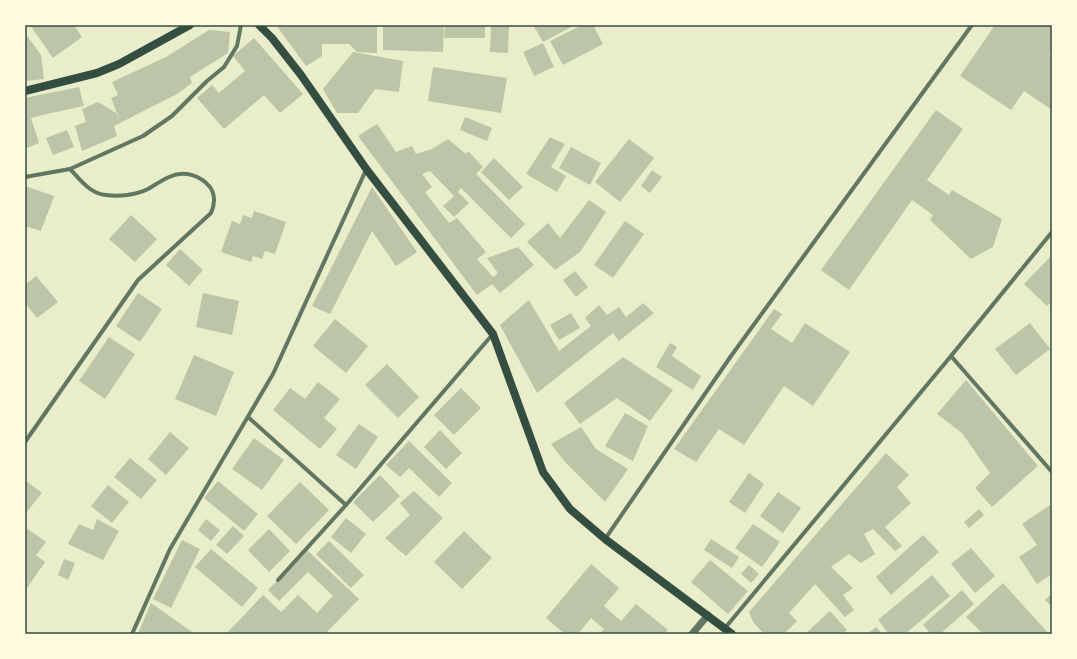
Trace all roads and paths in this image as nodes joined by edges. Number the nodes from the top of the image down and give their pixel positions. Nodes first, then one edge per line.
1 (190, 25) edge
2 (241, 25) edge
3 (972, 25) edge
4 (259, 26) edge
5 (25, 90) edge
6 (70, 169) junction
7 (367, 170) junction
8 (25, 177) edge
9 (1052, 232) edge
10 (493, 334) junction
11 (951, 356) junction
12 (248, 417) junction
13 (25, 442) edge
14 (1052, 472) edge
15 (346, 505) junction
16 (605, 539) junction
17 (278, 580) dead end
18 (708, 615) junction
19 (725, 628) junction
20 (132, 634) edge
21 (692, 634) edge
22 (732, 634) edge

1 - 5 main road
2 - 6 street
3 - 16 street
4 - 7 main road
6 - 8 street
6 - 13 street
7 - 10 main road
7 - 12 street
9 - 11 street
10 - 15 street
10 - 16 main road
11 - 14 street
11 - 19 street
12 - 15 street
12 - 20 street
15 - 17 street
16 - 18 main road
18 - 19 main road
18 - 21 street
19 - 22 main road

